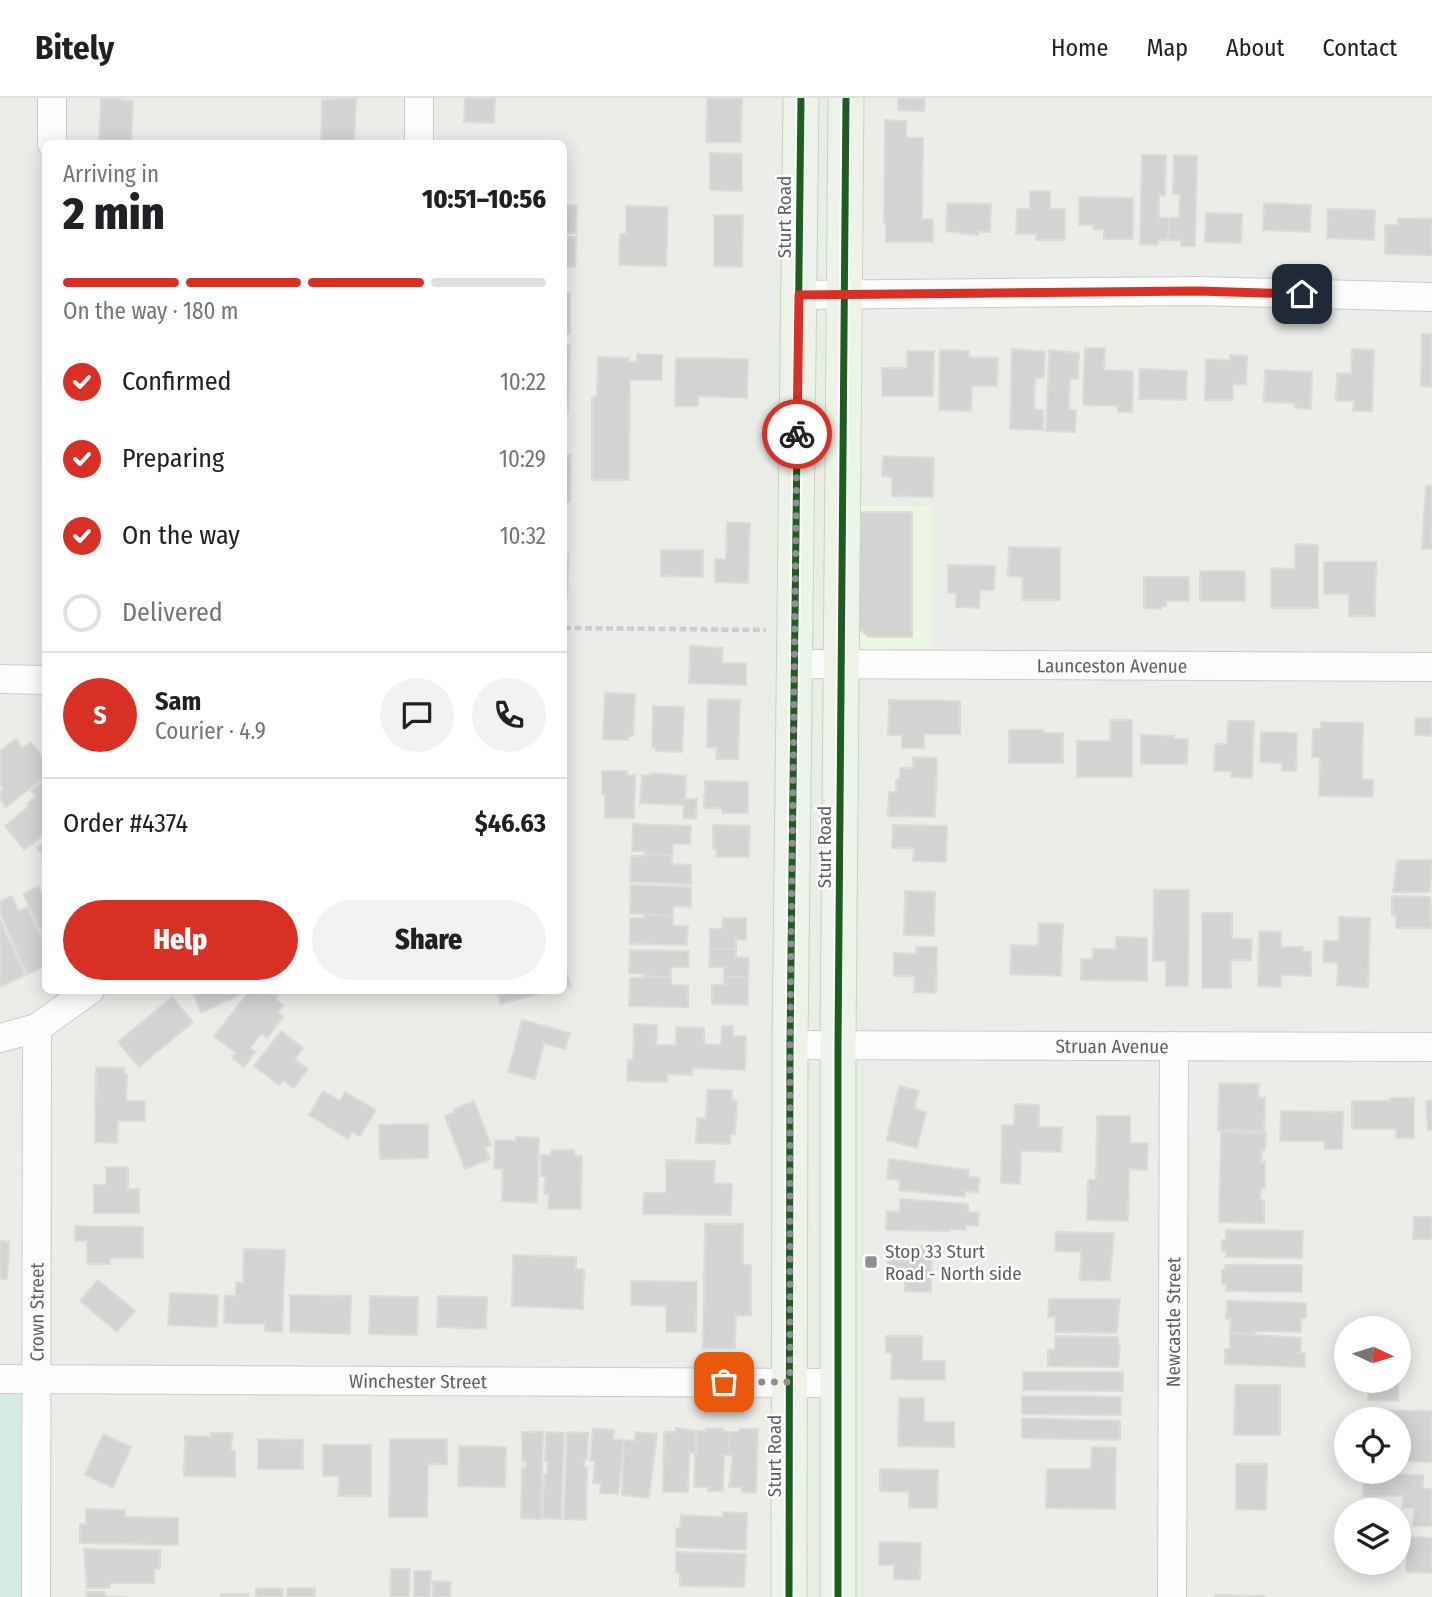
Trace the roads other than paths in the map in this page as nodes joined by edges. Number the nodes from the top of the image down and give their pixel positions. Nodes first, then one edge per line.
1 (52, 98) edge
2 (419, 98) edge
3 (800, 98) edge
4 (846, 98) edge
5 (52, 140) edge
6 (419, 140) edge
7 (799, 295) junction
8 (844, 295) junction
9 (1432, 297) edge
10 (841, 663) junction
11 (794, 664) junction
12 (1432, 667) edge
13 (0, 679) edge
14 (42, 680) edge
15 (84, 994) edge
16 (37, 1028) junction
17 (0, 1038) edge
18 (790, 1045) junction
19 (838, 1045) junction
20 (1174, 1046) junction
21 (1432, 1047) edge
22 (0, 1379) edge
23 (37, 1380) junction
24 (790, 1382) junction
25 (837, 1383) junction
26 (36, 1597) edge
27 (789, 1597) edge
28 (838, 1597) edge
29 (1172, 1597) edge

1 - 5 street
2 - 6 street
3 - 7 main road, Sturt Road
4 - 8 main road, Sturt Road
7 - 8 street
7 - 11 main road, Sturt Road
8 - 9 street
8 - 10 main road, Sturt Road
10 - 11 street, Launceston Avenue
10 - 12 street, Launceston Avenue
10 - 19 main road, Sturt Road
11 - 18 main road, Sturt Road
13 - 14 street
15 - 16 street
16 - 17 street
16 - 23 street, Crown Street
18 - 19 street, Struan Avenue
18 - 24 main road, Sturt Road
19 - 20 street, Struan Avenue
19 - 25 main road, Sturt Road
20 - 21 street, Struan Avenue
20 - 29 street, Newcastle Street
22 - 23 street, Winchester Street
23 - 24 street, Winchester Street
23 - 26 street, Crown Street
24 - 25 street, Winchester Street
24 - 27 main road, Sturt Road
25 - 28 main road, Sturt Road

